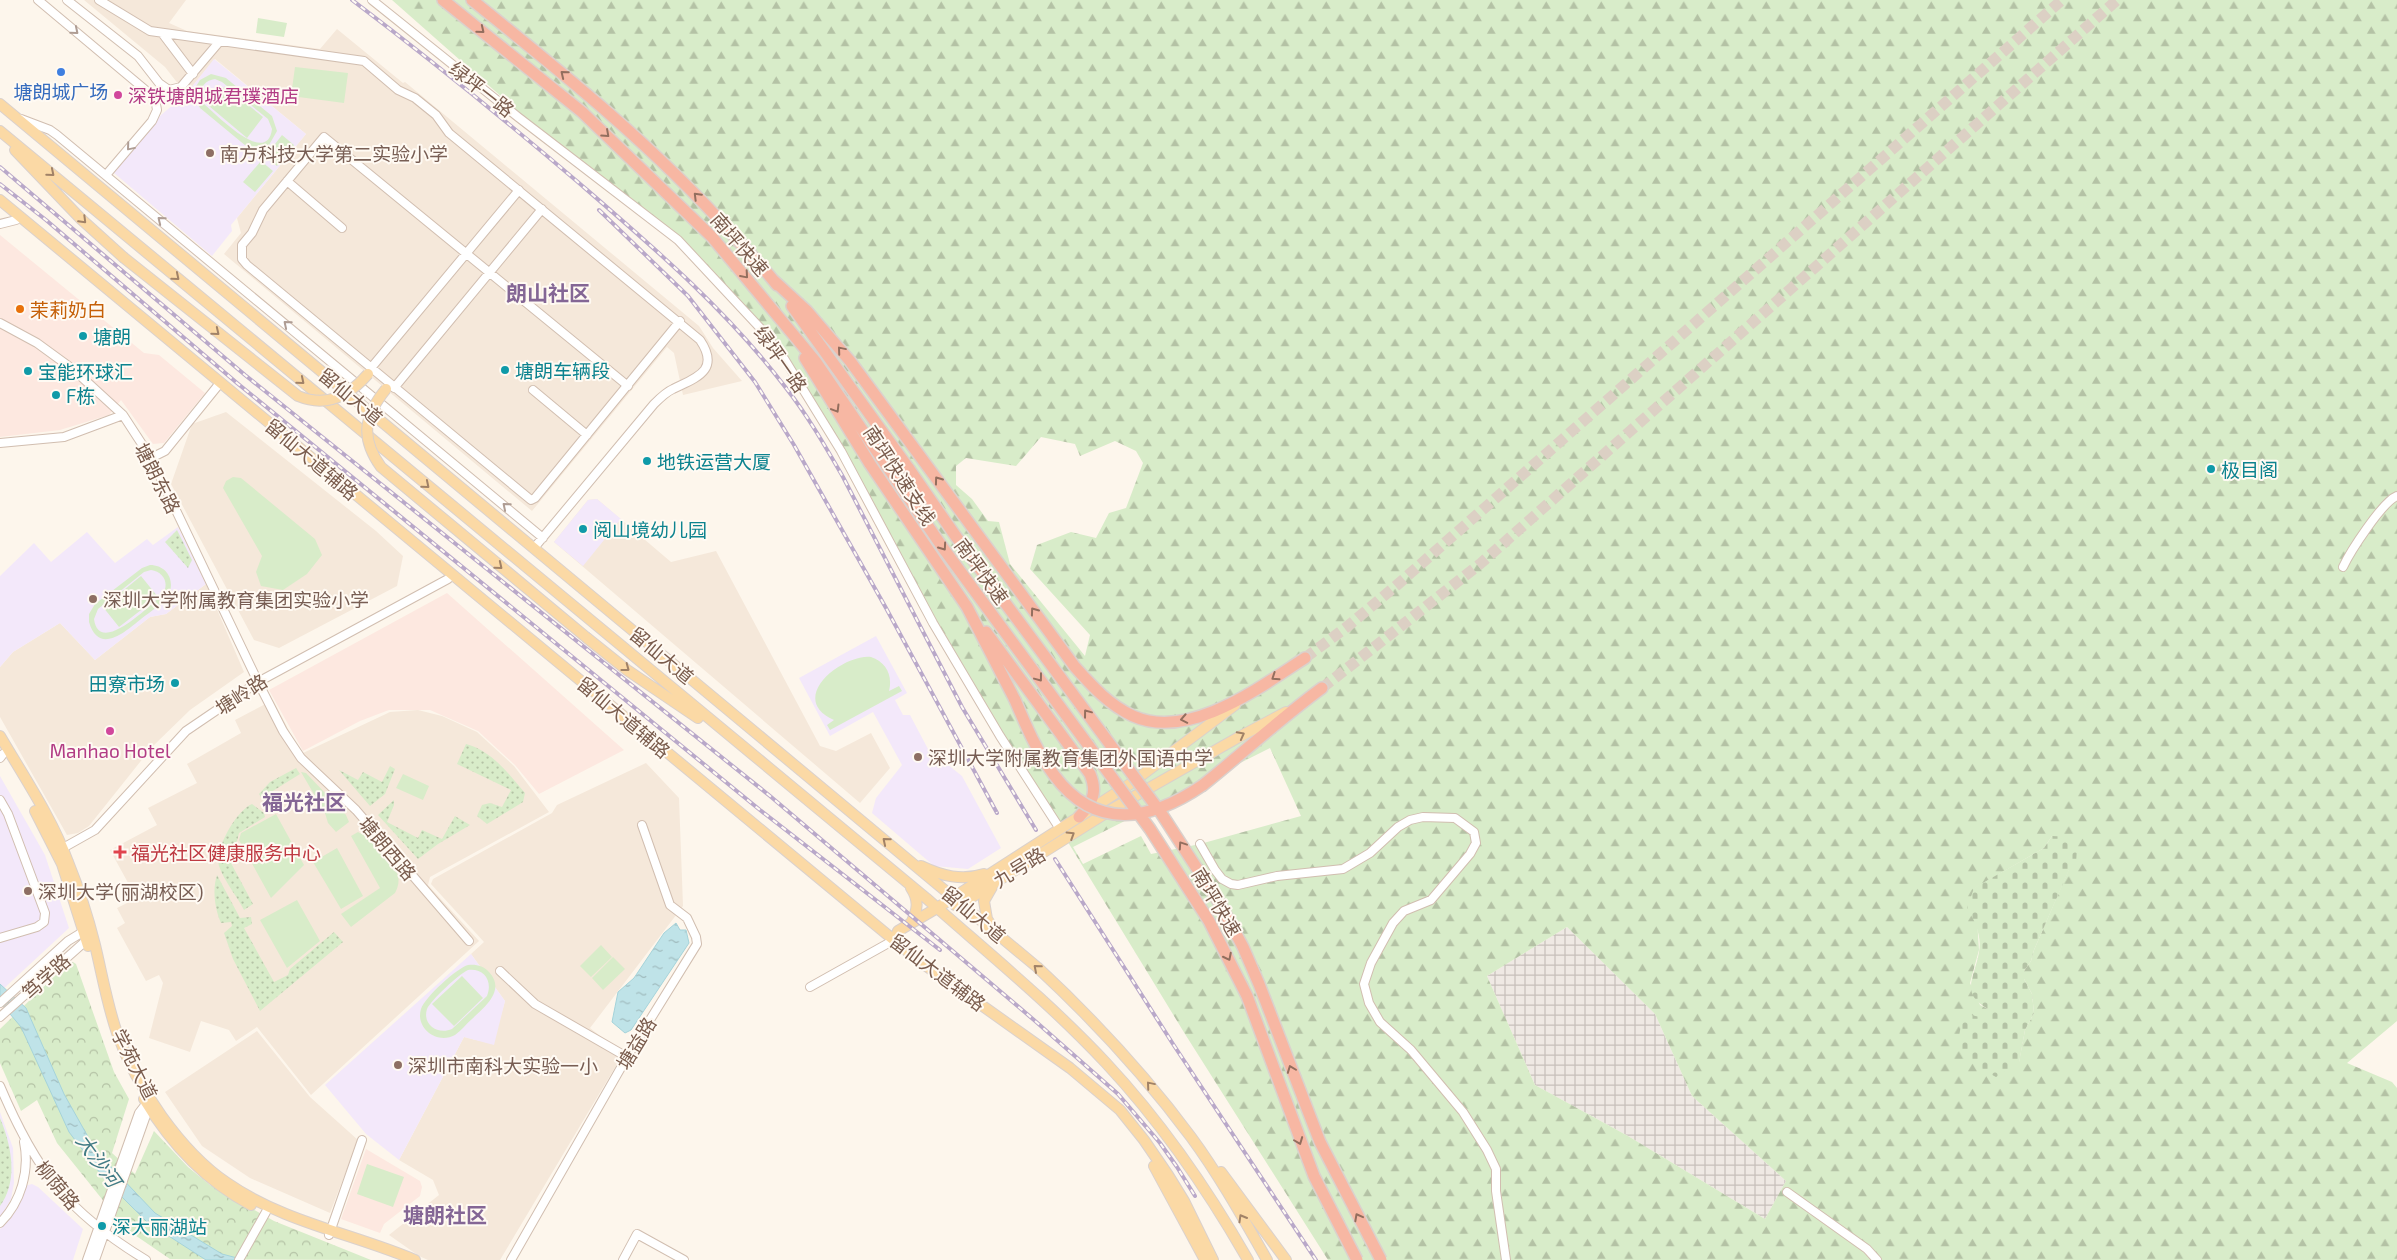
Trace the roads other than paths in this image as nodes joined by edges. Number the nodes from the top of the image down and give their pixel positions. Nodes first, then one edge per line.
1 (38, 0) edge
2 (67, 0) edge
3 (99, 0) edge
4 (372, 0) edge
5 (443, 0) edge
6 (472, 0) edge
7 (162, 33) junction
8 (220, 41) junction
9 (193, 74) junction
10 (0, 104) edge
11 (15, 117) junction
12 (0, 131) edge
13 (0, 135) edge
14 (106, 175) junction
15 (287, 181) junction
16 (518, 190) junction
17 (0, 200) edge
18 (0, 207) edge
19 (542, 209) junction
20 (16, 220) junction
21 (0, 224) edge
22 (342, 228) dead end
23 (466, 253) junction
24 (490, 272) junction
25 (772, 279) junction
26 (773, 308) junction
27 (680, 321) junction
28 (0, 323) edge
29 (370, 371) junction
30 (219, 385) junction
31 (628, 386) junction
32 (390, 387) junction
33 (533, 390) dead end
34 (123, 415) junction
35 (587, 435) junction
36 (0, 443) edge
37 (151, 458) junction
38 (2397, 496) edge
39 (543, 538) junction
40 (534, 548) junction
41 (2344, 568) dead end
42 (448, 579) junction
43 (967, 607) junction
44 (1305, 658) tunnel mouth
45 (258, 682) junction
46 (1322, 688) tunnel mouth
47 (1246, 697) junction
48 (1294, 708) junction
49 (0, 736) edge
50 (746, 750) junction
51 (1, 754) edge
52 (0, 800) edge
53 (1079, 817) junction
54 (642, 824) dead end
55 (1060, 829) junction
56 (1200, 844) dead end
57 (63, 848) junction
58 (901, 854) junction
59 (999, 874) junction
60 (907, 883) junction
61 (957, 900) junction
62 (937, 908) junction
63 (911, 923) junction
64 (88, 934) junction
65 (997, 934) junction
66 (0, 938) edge
67 (469, 941) dead end
68 (891, 942) junction
69 (500, 971) dead end
70 (810, 987) dead end
71 (0, 1003) edge
72 (2, 1016) edge
73 (628, 1057) junction
74 (0, 1086) edge
75 (149, 1103) junction
76 (22, 1135) junction
77 (1191, 1137) junction
78 (362, 1140) dead end
79 (1787, 1192) dead end
80 (266, 1212) junction
81 (0, 1223) edge
82 (101, 1231) junction
83 (330, 1232) junction
84 (87, 1260) edge
85 (95, 1260) edge
86 (146, 1260) edge
87 (239, 1260) edge
88 (400, 1260) edge
89 (416, 1260) edge
90 (511, 1260) edge
91 (623, 1260) edge
92 (684, 1260) edge
93 (1205, 1260) edge
94 (1213, 1260) edge
95 (1248, 1260) edge
96 (1266, 1260) edge
97 (1286, 1260) edge
98 (1357, 1260) edge
99 (1381, 1260) edge
100 (1506, 1260) edge
101 (1877, 1260) edge

1 -> 14 street
2 - 9 street
3 - 7 street
4 - 55 street, 绿坪一路
5 -> 26 highway, 南坪快速
25 -> 6 highway, 南坪快速
7 - 8 street
7 - 9 street
8 - 9 street
8 - 16 street
10 - 11 main road, 留仙大道
11 - 14 street
11 - 40 main road, 留仙大道
12 -> 50 main road, 留仙大道
13 -> 29 main road, bridge
39 -> 14 street
15 - 22 street
15 - 23 street
15 - 29 street
16 - 19 street
16 - 23 street
17 - 30 main road, 留仙大道辅路
18 - 20 main road, 留仙大道辅路
19 - 24 street
19 - 27 street
20 - 21 street
20 - 30 main road, 留仙大道辅路
23 - 24 street
23 - 29 street
24 - 31 street
24 - 32 street
47 -> 25 highway, 南坪快速支线
99 -> 25 highway, 南坪快速, bridge
26 -> 43 highway, 南坪快速支线
26 -> 98 highway, 南坪快速, bridge
27 - 31 street
27 - 39 street
28 - 34 street, 塘朗东路
29 - 32 street
30 - 37 street
30 - 42 main road, 留仙大道辅路
30 - 68 main road, 留仙大道辅路
31 - 35 street
32 - 35 street
32 -> 50 main road, bridge
33 - 35 street
34 - 36 street
34 - 37 street, 塘朗东路
37 - 45 street, 塘朗东路
38 - 41 street
39 - 40 street
58 -> 40 main road, 留仙大道
42 - 45 street, 塘岭路
42 - 68 main road, 留仙大道辅路
43 - 48 highway, 南坪快速支线, bridge
43 - 53 highway
44 -> 47 highway, 南坪快速支线
45 - 57 street, 塘岭路
45 - 67 street, 塘朗西路
46 - 48 highway, 南坪快速支线
47 - 53 main road, 九号路
59 -> 48 main road, 九号路
49 - 57 main road, 学苑大道
50 - 60 main road, 留仙大道
51 - 64 main road, 学苑大道
52 - 66 street
53 - 55 main road, 九号路
54 - 73 street, 塘益路
55 - 59 main road, 九号路
56 - 100 street
57 - 64 main road, 学苑大道
58 - 59 main road
58 - 61 main road, 留仙大道
59 - 61 main road, 九号路
59 - 65 main road
60 - 62 main road, 留仙大道
60 - 63 main road
61 - 62 main road, 九号路
61 - 65 main road, 留仙大道
62 - 63 main road
62 - 95 main road, 留仙大道
63 - 68 main road
64 - 71 street, 笃学路
64 - 72 street, 笃学路
64 - 75 main road, 学苑大道
77 -> 65 main road, 留仙大道
68 - 70 street
68 - 93 main road, 留仙大道辅路
68 - 94 main road, 留仙大道辅路
69 - 73 street
73 - 90 street, 塘益路
74 - 76 street, 柳荫路
75 - 80 main road, 学苑大道
75 - 82 street
75 - 82 street
75 - 83 main road, 学苑大道
76 - 81 street
76 - 82 street, 柳荫路
96 -> 77 main road, 留仙大道
77 - 97 main road
78 - 83 street
79 - 101 street
80 - 83 main road, 学苑大道
80 - 87 street
82 - 84 street
82 - 85 street
82 - 86 street, 柳荫路
83 - 88 main road, 学苑大道
83 - 89 main road, 学苑大道
91 - 92 street

